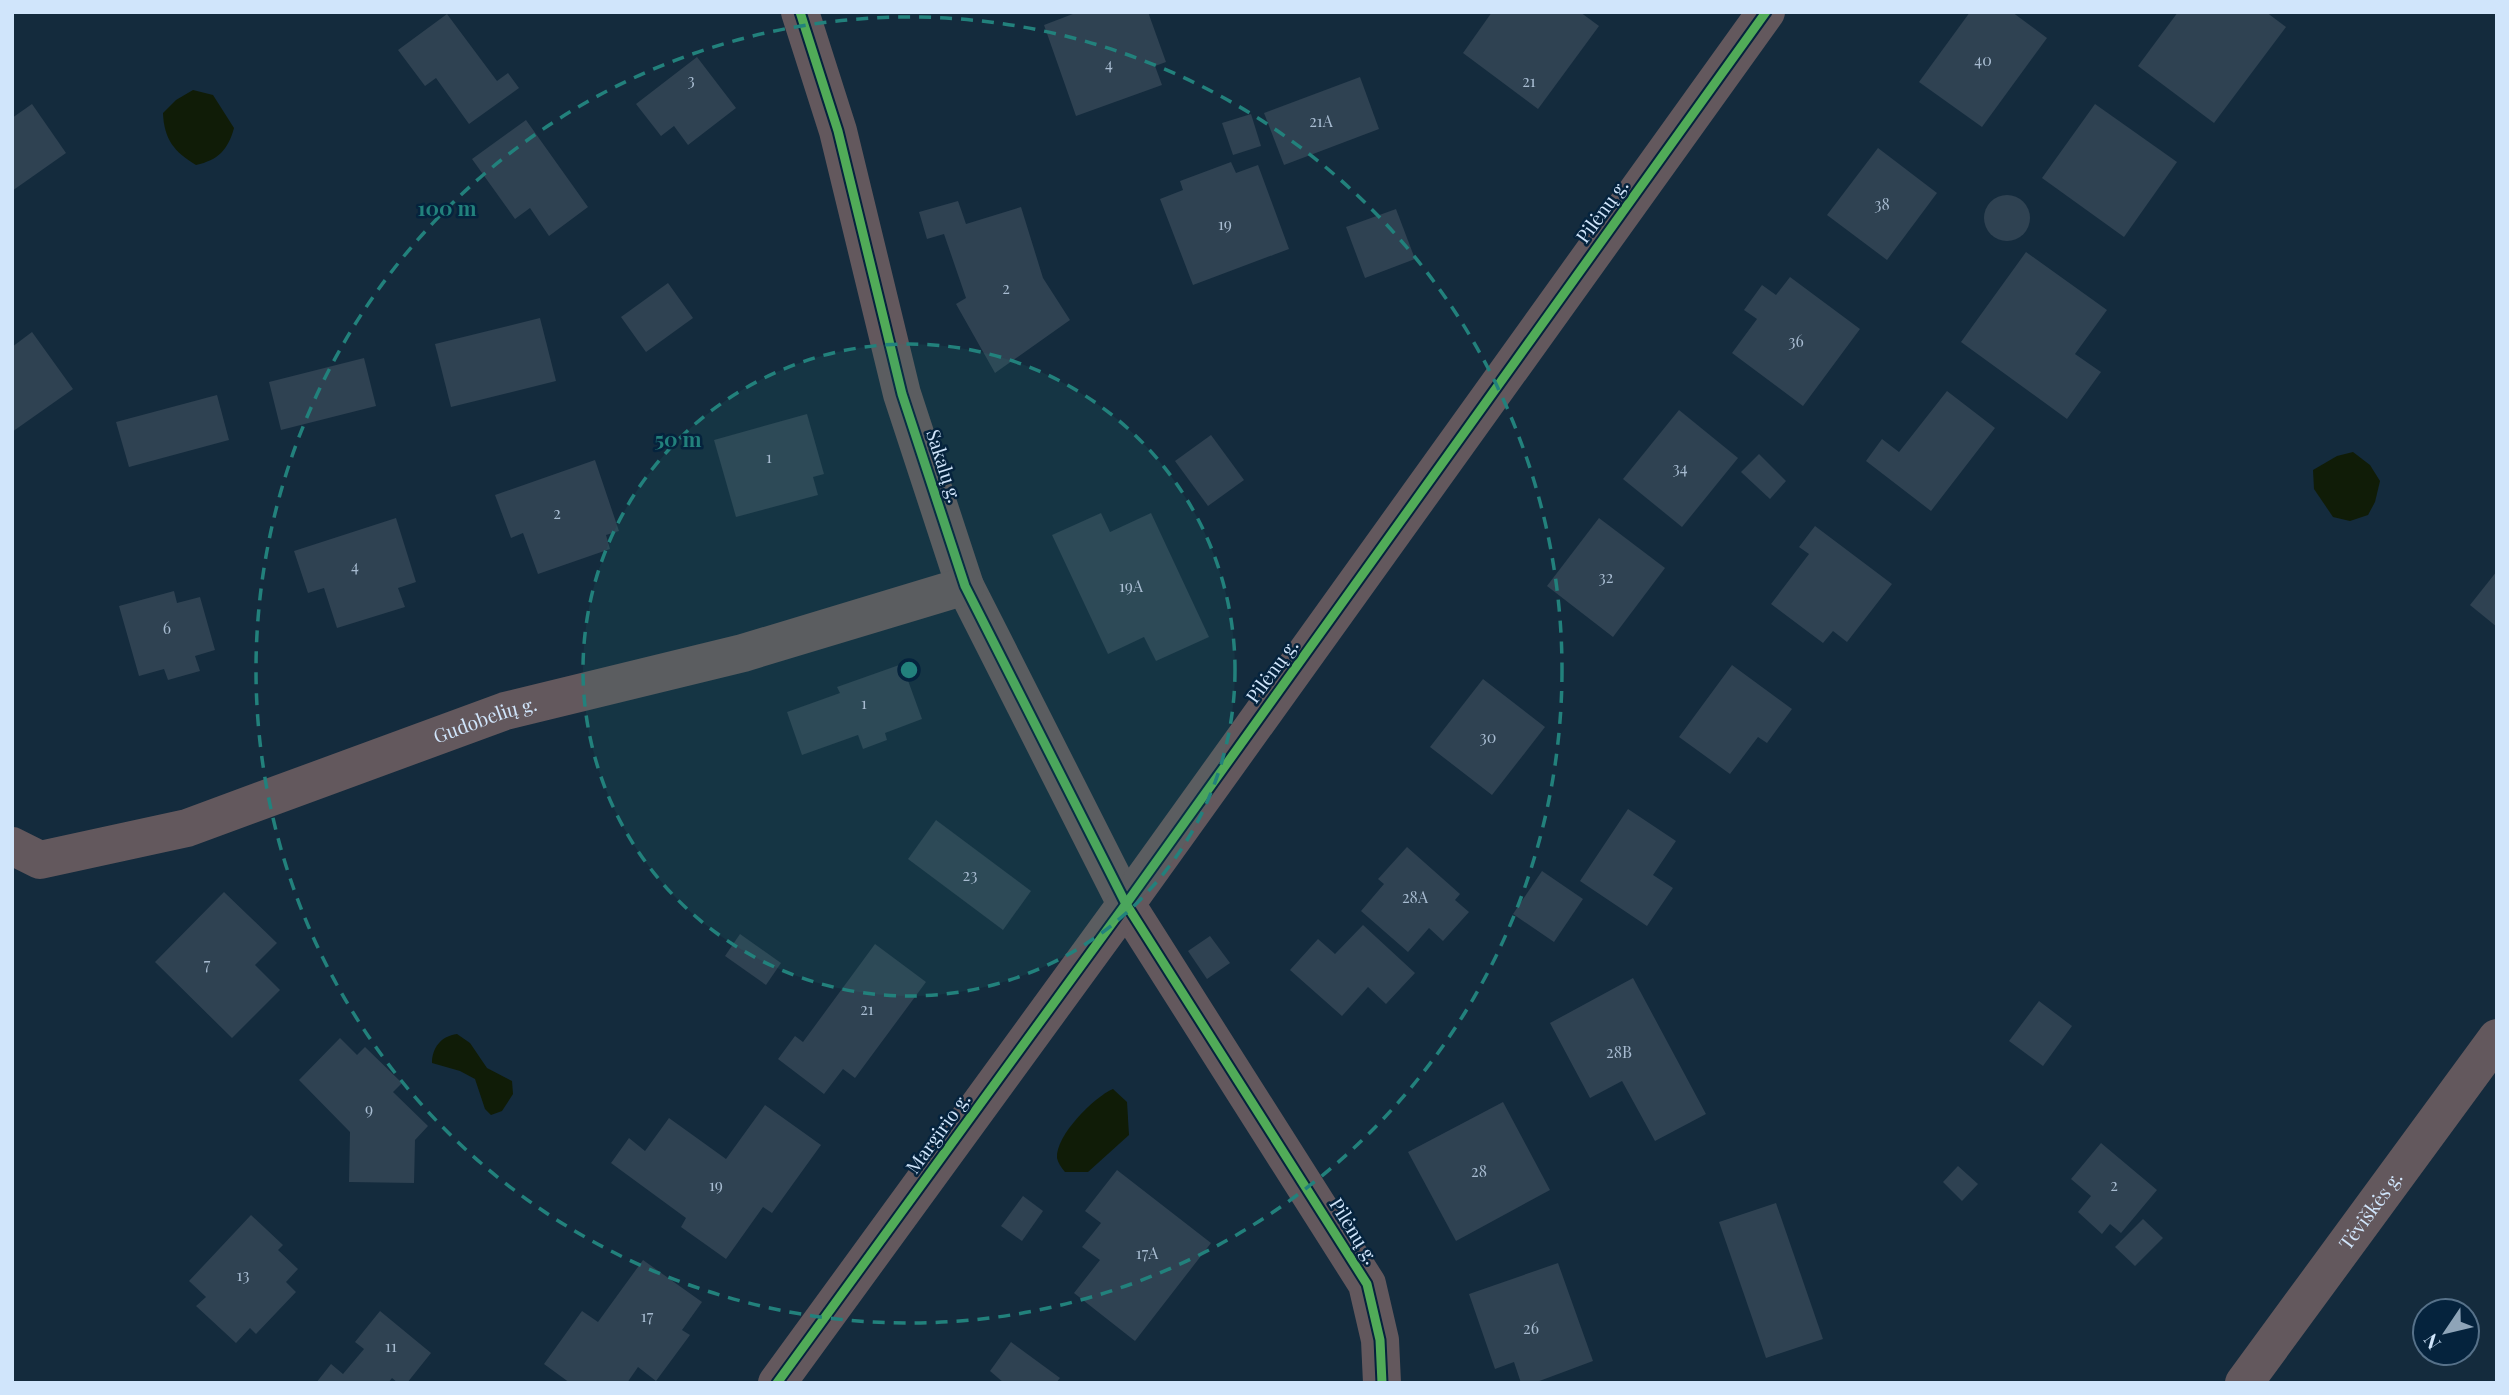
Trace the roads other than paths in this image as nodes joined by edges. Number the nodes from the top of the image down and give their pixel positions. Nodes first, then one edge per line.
1 (800, 12) edge
2 (1766, 12) edge
3 (965, 586) junction
4 (12, 846) edge
5 (1126, 904) junction
6 (2497, 1038) edge
7 (777, 1383) edge
8 (1382, 1383) edge
9 (2244, 1383) edge

1 - 3 street, Sakalų g.
2 - 5 street, Pilėnų g.
3 - 4 street, Gudobelių g.
3 - 5 street, Sakalų g.
5 - 7 street, Margirio g.
5 - 8 street, Pilėnų g.
6 - 9 street, Tėviškės g.

